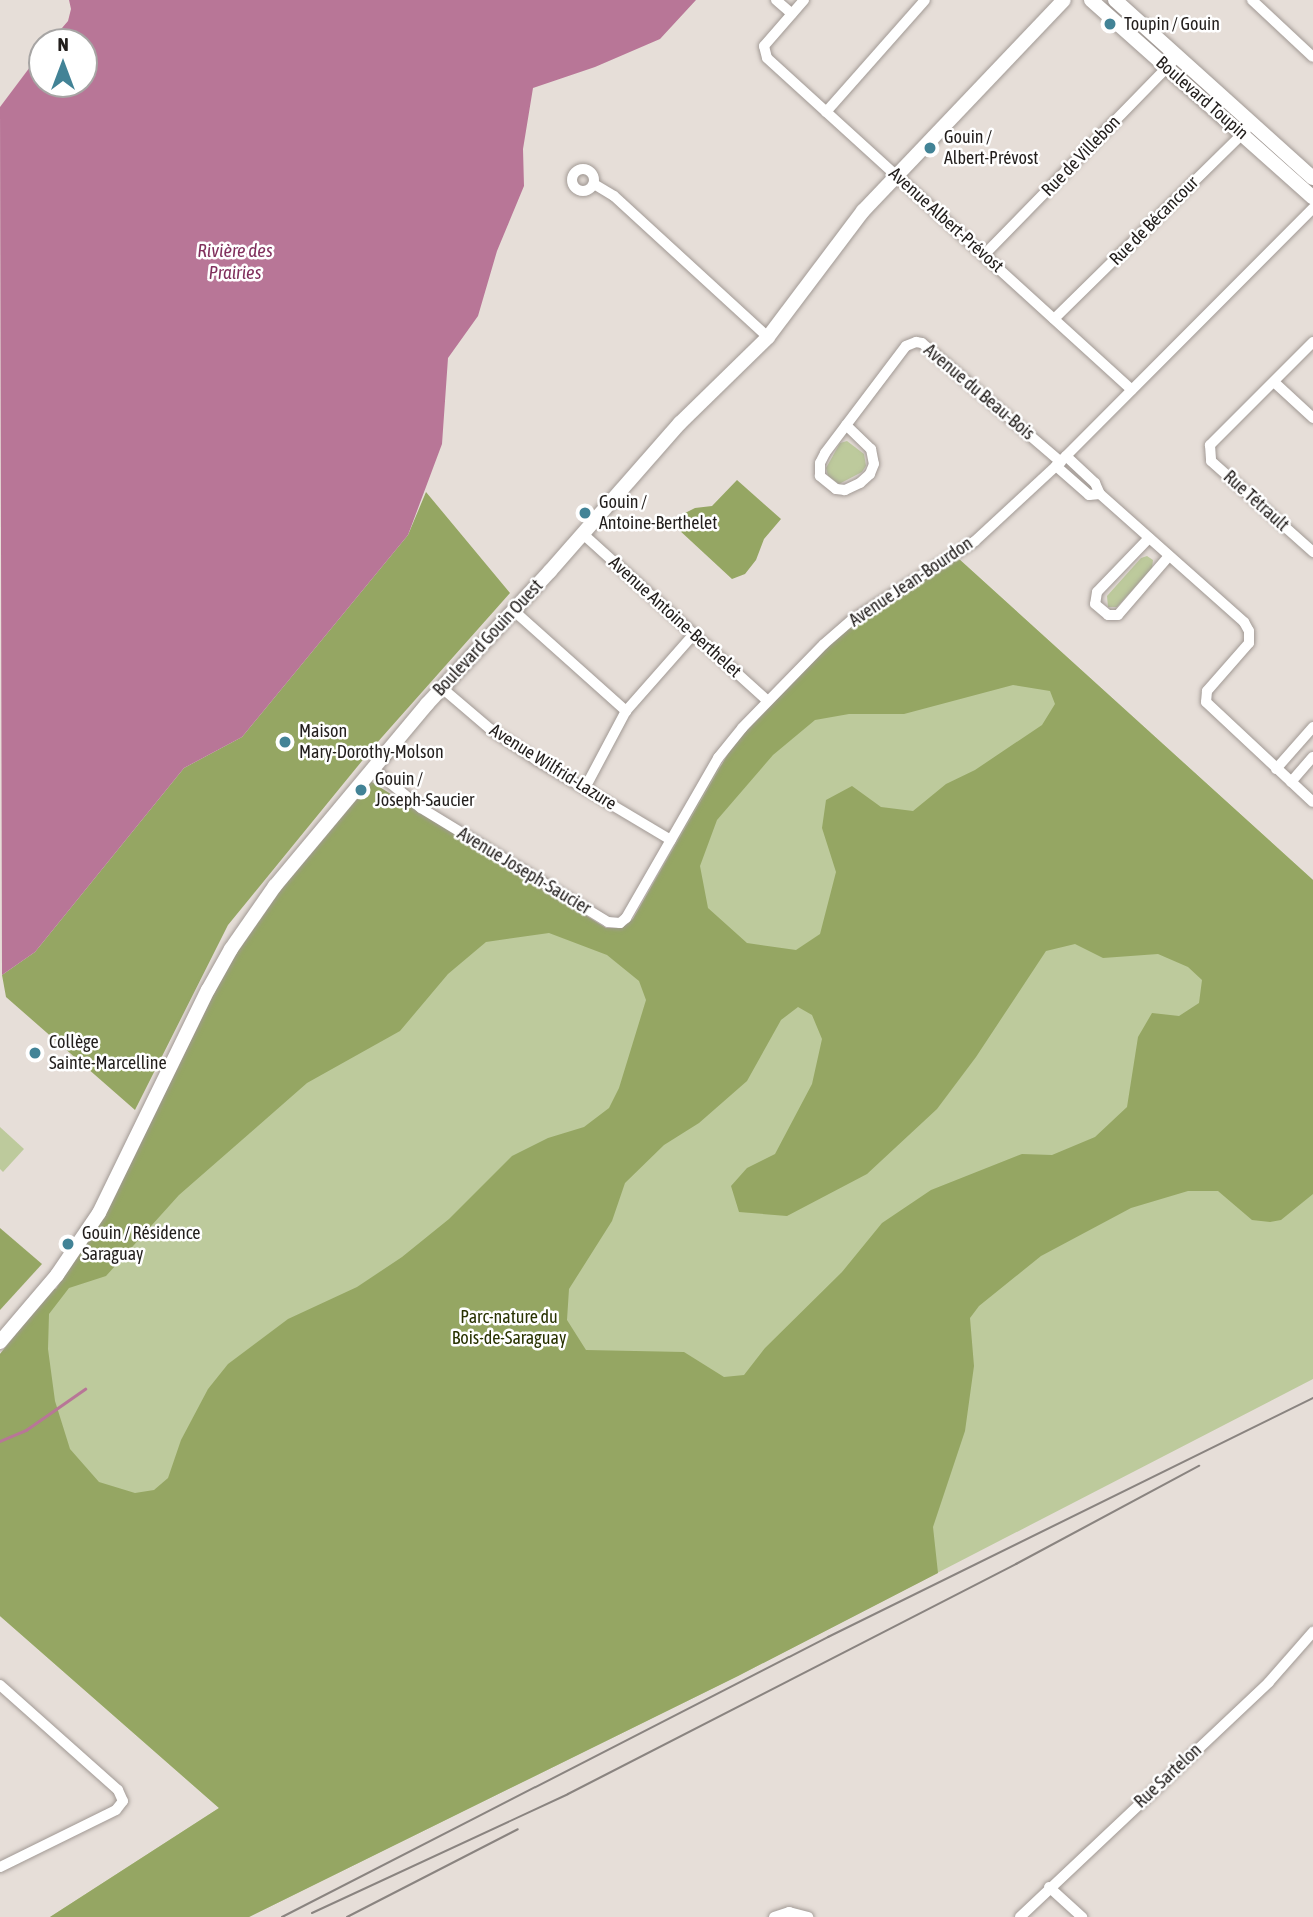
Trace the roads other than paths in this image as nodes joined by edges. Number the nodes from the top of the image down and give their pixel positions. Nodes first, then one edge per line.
1 (776, 0) edge
2 (804, 0) edge
3 (925, 0) edge
4 (1064, 0) edge
5 (1091, 0) edge
6 (1115, 0) edge
7 (1252, 0) edge
8 (792, 14) junction
9 (1178, 57) junction
10 (1313, 57) edge
11 (1168, 68) junction
12 (826, 112) junction
13 (1247, 128) junction
14 (895, 175) junction
15 (1313, 178) edge
16 (594, 184) dead end
17 (1313, 198) edge
18 (1313, 208) edge
19 (984, 255) junction
20 (1054, 319) junction
21 (768, 337) junction
22 (1313, 342) edge
23 (1273, 382) junction
24 (1132, 390) junction
25 (1313, 418) edge
26 (846, 425) junction
27 (1061, 461) junction
28 (583, 534) junction
29 (1149, 538) junction
30 (1313, 552) edge
31 (1169, 556) junction
32 (513, 610) junction
33 (694, 634) junction
34 (442, 688) junction
35 (768, 701) junction
36 (626, 711) junction
37 (1313, 727) edge
38 (1313, 757) edge
39 (373, 769) junction
40 (1276, 769) junction
41 (1291, 782) junction
42 (585, 788) junction
43 (1313, 802) edge
44 (671, 840) junction
45 (608, 922) joint
46 (0, 1342) edge
47 (1313, 1632) edge
48 (0, 1685) edge
49 (0, 1867) edge
50 (1049, 1887) junction
51 (774, 1917) edge
52 (808, 1917) edge
53 (1020, 1917) edge
54 (1082, 1917) edge

1 - 8 street
2 - 8 street
3 - 12 street
4 - 14 street, Boulevard Gouin Ouest
5 - 11 street, Boulevard Toupin
6 - 9 street, Boulevard Toupin
7 - 10 street
8 - 12 street, Avenue Albert-Prévost
9 - 11 street, Rue de Villebon
9 - 13 street, Boulevard Toupin
11 - 13 street, Boulevard Toupin
11 - 19 street, Rue de Villebon
12 - 14 street, Avenue Albert-Prévost
13 - 15 street, Boulevard Toupin
13 - 17 street, Boulevard Toupin
13 - 20 street, Rue de Bécancour
14 - 19 street, Avenue Albert-Prévost
14 - 21 street, Boulevard Gouin Ouest
16 - 21 street
18 - 24 street, Avenue Jean-Bourdon
19 - 20 street, Avenue Albert-Prévost
20 - 24 street, Avenue Albert-Prévost
21 - 28 street, Boulevard Gouin Ouest
22 - 23 street
23 - 25 street
23 - 30 street, Rue Tétrault
24 - 27 street, Avenue Jean-Bourdon
26 - 26 street, Avenue du Beau-Bois
26 - 27 street, Avenue du Beau-Bois
27 - 29 street, Avenue du Beau-Bois
27 - 35 street, Avenue Jean-Bourdon
28 - 32 street, Boulevard Gouin Ouest
28 - 33 street, Avenue Antoine-Berthelet
29 - 31 street, Avenue du Beau-Bois
29 - 31 street
31 - 40 street, Avenue du Beau-Bois
32 - 34 street, Boulevard Gouin Ouest
32 - 36 street
33 - 35 street, Avenue Antoine-Berthelet
33 - 36 street
34 - 39 street, Boulevard Gouin Ouest
34 - 42 street, Avenue Wilfrid-Lazure
35 - 44 street, Avenue Jean-Bourdon
36 - 42 street
37 - 40 street
38 - 41 street
39 - 45 street, Avenue Joseph-Saucier
39 - 46 street, Boulevard Gouin Ouest
40 - 41 street, Avenue du Beau-Bois
41 - 43 street, Avenue du Beau-Bois
42 - 44 street, Avenue Wilfrid-Lazure
44 - 45 street, Avenue Jean-Bourdon
47 - 50 street, Rue Sartelon
48 - 49 street
50 - 53 street, Rue Sartelon
50 - 54 street
51 - 52 street

